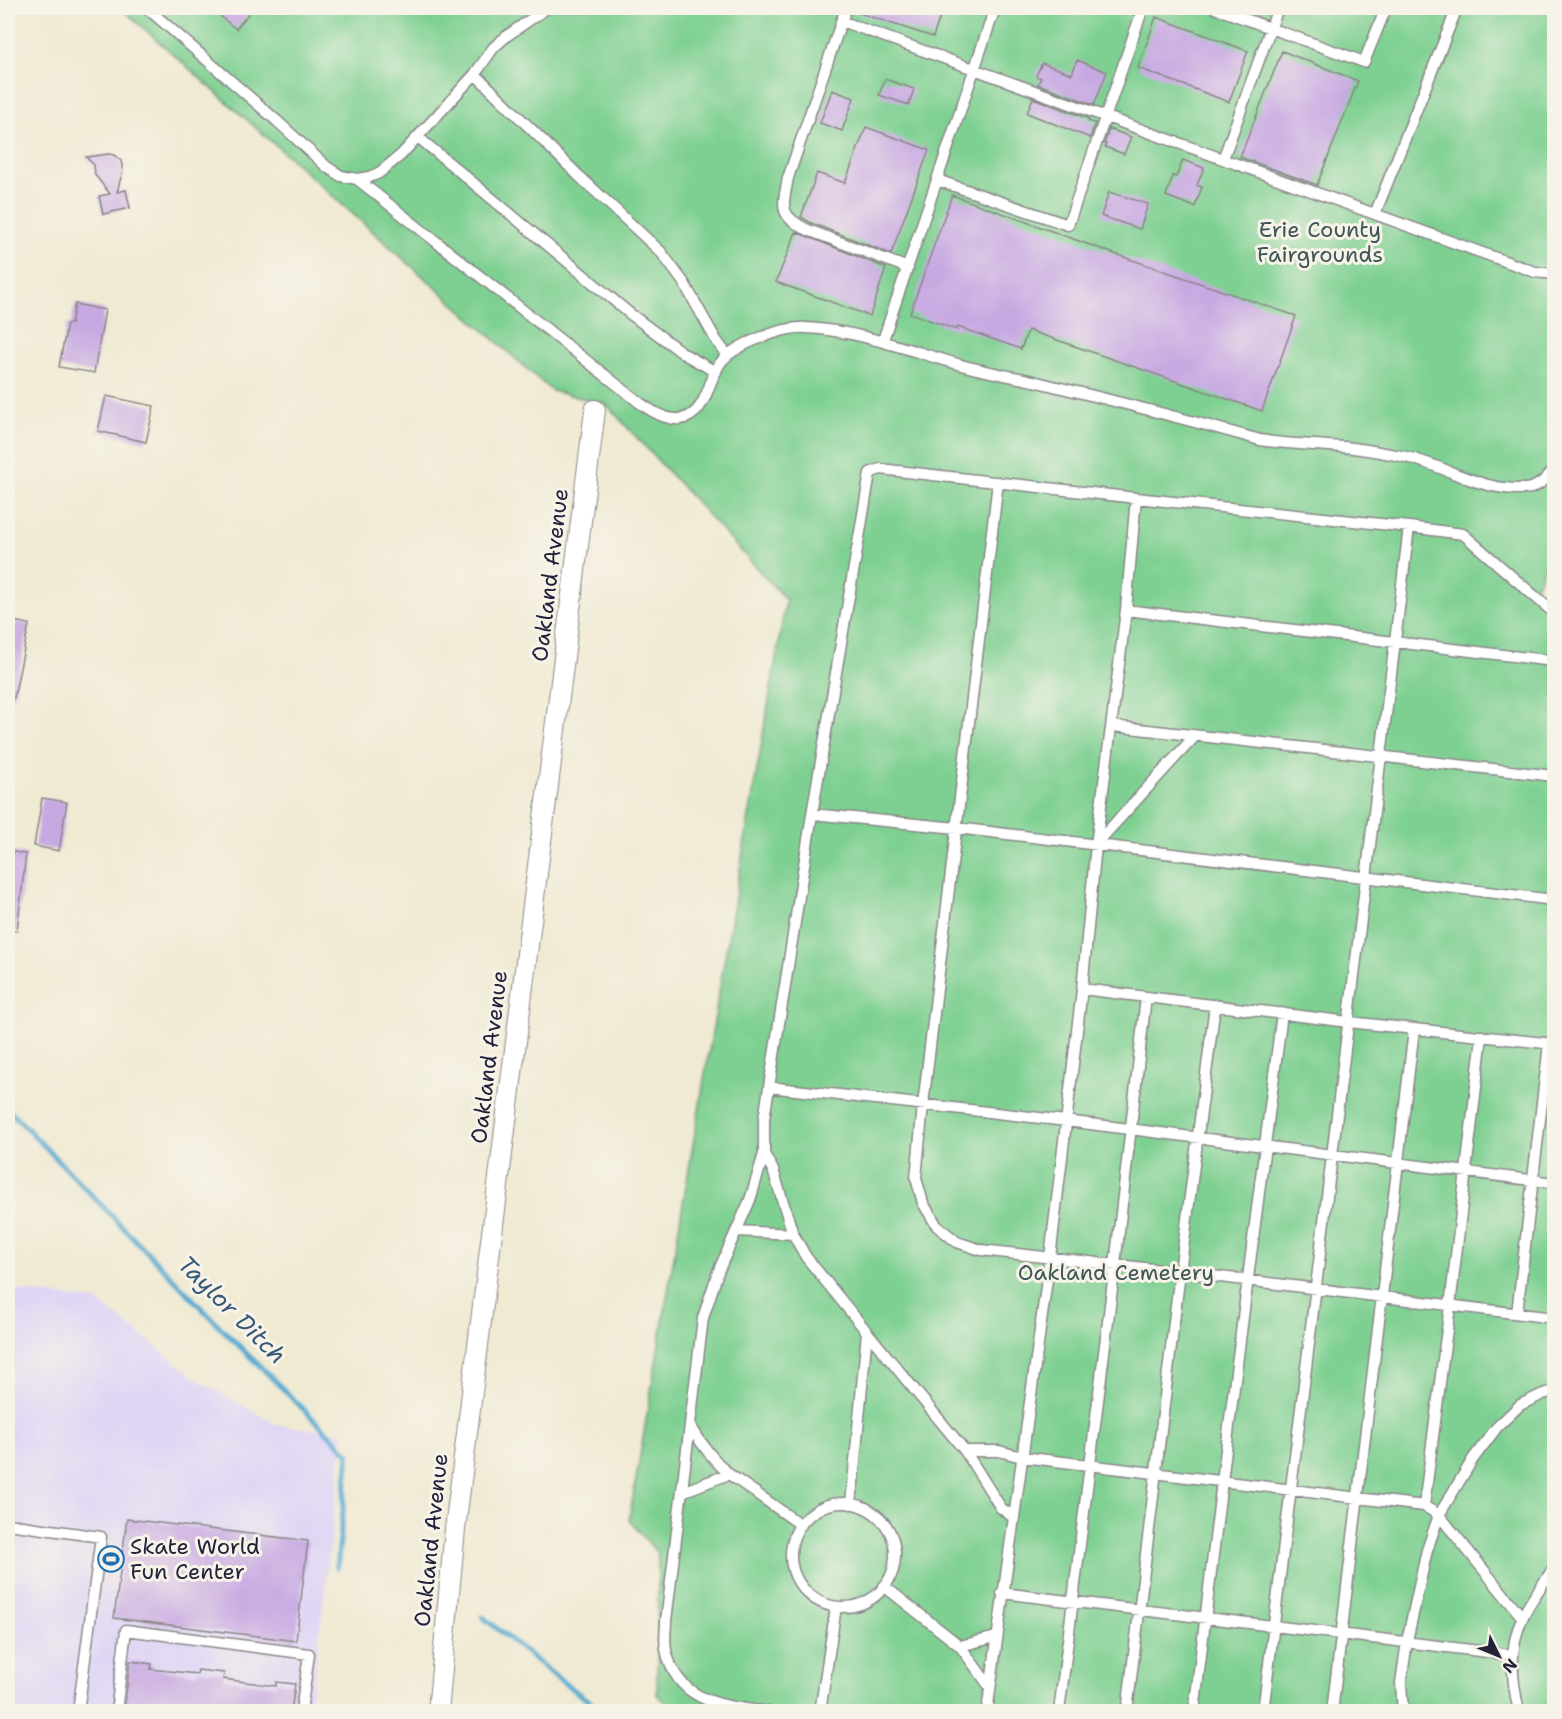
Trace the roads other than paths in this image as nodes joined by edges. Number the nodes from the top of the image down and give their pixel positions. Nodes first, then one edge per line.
1 (147, 8) edge
2 (547, 8) edge
3 (846, 8) edge
4 (995, 8) edge
5 (1143, 8) edge
6 (1215, 8) edge
7 (1278, 8) edge
8 (1386, 8) edge
9 (1457, 8) edge
10 (841, 21) junction
11 (1271, 29) junction
12 (975, 69) junction
13 (475, 74) junction
14 (1105, 116) junction
15 (418, 137) junction
16 (1223, 159) junction
17 (357, 179) junction
18 (938, 180) junction
19 (1375, 214) junction
20 (908, 268) junction
21 (1554, 274) edge
22 (883, 340) junction
23 (727, 355) junction
24 (716, 372) junction
25 (594, 410) dead end
26 (1554, 470) edge
27 (998, 482) junction
28 (1136, 498) junction
29 (1409, 527) junction
30 (1126, 610) junction
31 (1554, 613) edge
32 (1396, 643) junction
33 (1554, 660) edge
34 (1112, 726) junction
35 (1195, 736) junction
36 (1381, 757) junction
37 (1554, 776) edge
38 (812, 814) junction
39 (957, 828) junction
40 (1096, 845) junction
41 (1367, 878) junction
42 (1554, 900) edge
43 (1082, 988) junction
44 (1146, 997) junction
45 (1215, 1005) junction
46 (1282, 1013) junction
47 (1348, 1022) junction
48 (1414, 1029) junction
49 (1482, 1036) junction
50 (1552, 1044) edge
51 (770, 1087) junction
52 (923, 1105) junction
53 (1066, 1121) junction
54 (1131, 1130) junction
55 (1198, 1139) junction
56 (1264, 1147) junction
57 (764, 1155) junction
58 (1332, 1155) junction
59 (1398, 1163) junction
60 (1465, 1172) junction
61 (1533, 1181) junction
62 (1554, 1183) edge
63 (737, 1231) junction
64 (793, 1234) junction
65 (1050, 1258) junction
66 (1115, 1265) junction
67 (1180, 1272) junction
68 (1247, 1281) junction
69 (1316, 1289) junction
70 (1382, 1298) junction
71 (1450, 1306) junction
72 (1517, 1313) junction
73 (1554, 1318) edge
74 (867, 1332) junction
75 (1554, 1391) edge
76 (690, 1425) junction
77 (965, 1451) junction
78 (1022, 1457) junction
79 (1091, 1465) junction
80 (1156, 1473) junction
81 (729, 1474) junction
82 (1222, 1481) junction
83 (1290, 1490) junction
84 (682, 1492) junction
85 (1357, 1498) junction
86 (851, 1504) junction
87 (1424, 1506) junction
88 (1439, 1515) junction
89 (1013, 1517) junction
90 (8, 1524) edge
91 (801, 1525) junction
92 (1554, 1567) edge
93 (884, 1586) junction
94 (1002, 1593) junction
95 (1074, 1602) junction
96 (836, 1606) junction
97 (1140, 1609) junction
98 (1522, 1617) junction
99 (1205, 1618) junction
100 (1274, 1625) junction
101 (1341, 1633) junction
102 (996, 1636) junction
103 (1407, 1641) junction
104 (960, 1646) junction
105 (1512, 1655) junction
106 (990, 1687) junction
107 (78, 1712) edge
108 (116, 1712) edge
109 (301, 1712) edge
110 (438, 1712) edge
111 (768, 1712) edge
112 (820, 1712) edge
113 (987, 1712) edge
114 (1059, 1712) edge
115 (1127, 1712) edge
116 (1194, 1712) edge
117 (1263, 1712) edge
118 (1332, 1712) edge
119 (1403, 1712) edge
120 (1519, 1712) edge

1 - 17 lane
2 - 13 lane
3 - 10 lane
4 - 12 lane
5 - 14 lane
6 - 11 lane
7 - 11 lane
8 - 11 lane
9 - 19 lane
10 - 12 lane
10 - 20 lane
11 - 16 lane
12 - 14 lane
12 - 18 lane
13 - 15 lane
13 - 23 lane
14 - 16 lane
14 - 18 lane
15 - 17 lane
15 - 24 lane
16 - 19 lane
17 - 24 lane
18 - 20 lane
19 - 21 lane
20 - 22 lane
22 - 23 lane
22 - 26 lane
23 - 24 lane
25 - 110 street, Oakland Avenue
27 - 28 lane
27 - 38 lane
27 - 39 lane
28 - 29 lane
28 - 30 lane
29 - 31 lane
29 - 32 lane
30 - 32 lane
30 - 34 lane
32 - 33 lane
32 - 36 lane
34 - 35 lane
34 - 40 lane
35 - 36 lane
35 - 40 lane
36 - 37 lane
36 - 41 lane
38 - 39 lane
38 - 51 lane
39 - 40 lane
39 - 52 lane
40 - 41 lane
40 - 43 lane
41 - 42 lane
41 - 47 lane
43 - 44 lane
43 - 53 lane
44 - 45 lane
44 - 54 lane
45 - 46 lane
45 - 55 lane
46 - 47 lane
46 - 56 lane
47 - 48 lane
47 - 58 lane
48 - 49 lane
48 - 59 lane
49 - 50 lane
49 - 60 lane
50 - 61 lane
51 - 52 lane
51 - 57 lane
52 - 53 lane
52 - 65 lane
53 - 54 lane
53 - 65 lane
54 - 55 lane
54 - 66 lane
55 - 56 lane
55 - 67 lane
56 - 58 lane
56 - 68 lane
57 - 63 lane
57 - 64 lane
58 - 59 lane
58 - 69 lane
59 - 60 lane
59 - 70 lane
60 - 61 lane
60 - 71 lane
61 - 62 lane
61 - 72 lane
63 - 64 lane
63 - 76 lane
64 - 74 lane
65 - 66 lane
65 - 78 lane
66 - 67 lane
66 - 79 lane
67 - 68 lane
67 - 80 lane
68 - 69 lane
68 - 82 lane
69 - 70 lane
69 - 83 lane
70 - 71 lane
70 - 85 lane
71 - 72 lane
71 - 87 lane
72 - 73 lane
74 - 77 lane
74 - 86 lane
75 - 88 lane
76 - 81 lane
76 - 84 lane
77 - 78 lane
77 - 89 lane
78 - 79 lane
78 - 89 lane
79 - 80 lane
79 - 95 lane
80 - 82 lane
80 - 97 lane
81 - 84 lane
81 - 91 lane
82 - 83 lane
82 - 99 lane
83 - 85 lane
83 - 100 lane
84 - 111 lane
85 - 87 lane
85 - 101 lane
86 - 91 lane
86 - 93 lane
87 - 88 lane
88 - 98 lane
88 - 103 lane
89 - 94 lane
90 - 107 lane
91 - 96 lane
92 - 98 lane
93 - 96 lane
93 - 104 lane
94 - 95 lane
94 - 102 lane
95 - 97 lane
95 - 114 lane
96 - 112 lane
97 - 99 lane
97 - 115 lane
98 - 105 lane
99 - 100 lane
99 - 116 lane
100 - 101 lane
100 - 117 lane
101 - 103 lane
101 - 118 lane
102 - 104 lane
102 - 106 lane
103 - 105 lane
103 - 119 lane
104 - 106 lane
105 - 120 lane
106 - 113 lane
108 - 109 lane

